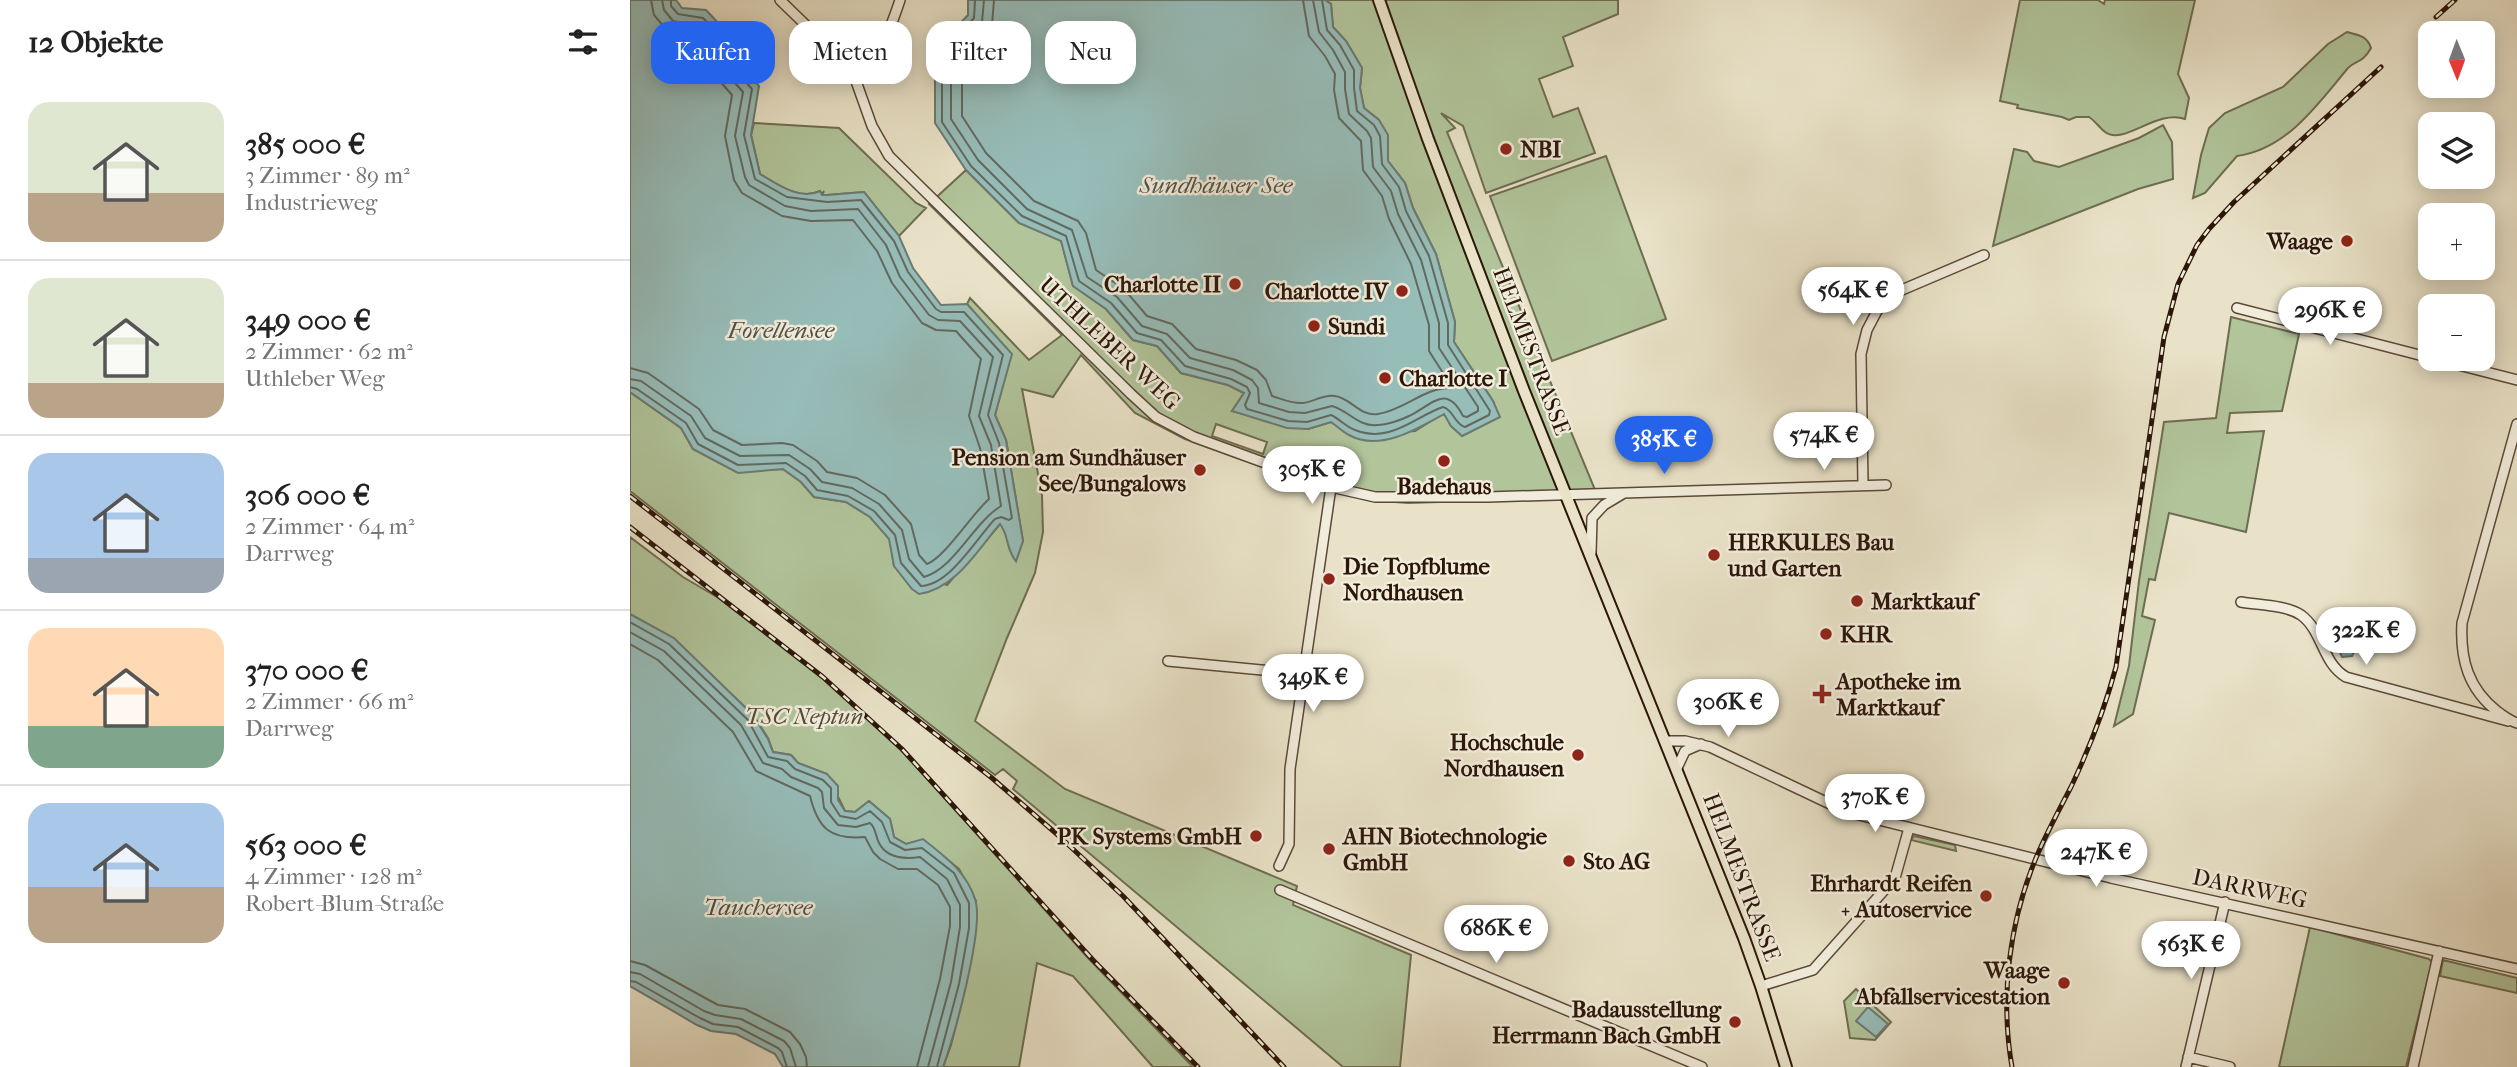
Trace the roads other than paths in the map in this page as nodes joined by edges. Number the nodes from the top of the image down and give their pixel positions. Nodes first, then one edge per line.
1 (780, 0) edge
2 (900, 0) edge
3 (1379, 0) edge
4 (802, 21) edge
5 (893, 21) edge
6 (857, 84) edge
7 (1984, 255) dead end
8 (2237, 307) dead end
9 (2418, 354) edge
10 (2483, 371) edge
11 (2517, 380) edge
12 (2517, 424) edge
13 (1863, 485) junction
14 (1886, 485) dead end
15 (1331, 486) junction
16 (1626, 492) junction
17 (1565, 494) junction
18 (1591, 555) junction
19 (2241, 602) dead end
20 (1168, 661) dead end
21 (1304, 674) junction
22 (2484, 700) junction
23 (2472, 711) junction
24 (2515, 723) edge
25 (1665, 741) junction
26 (1701, 744) junction
27 (1677, 768) junction
28 (1909, 828) junction
29 (1279, 866) dead end
30 (1280, 890) dead end
31 (2225, 902) junction
32 (2439, 951) junction
33 (2517, 969) edge
34 (1761, 986) junction
35 (2187, 1062) edge
36 (1702, 1067) edge
37 (1786, 1067) edge
38 (2230, 1067) edge
39 (2413, 1067) edge

1 - 4 street
2 - 5 street
3 - 17 main road, HELMESTRASSE
6 - 15 street, UTHLEBER WEG
7 - 13 street
8 - 9 street
10 - 11 street
12 - 22 street
13 - 14 street, UTHLEBER WEG
13 - 16 street, UTHLEBER WEG
15 - 17 street, UTHLEBER WEG
15 - 21 street
16 - 17 street, UTHLEBER WEG
16 - 18 street
17 - 18 main road, HELMESTRASSE
18 - 25 main road, HELMESTRASSE
19 - 23 street
20 - 21 street
21 - 29 street
22 - 23 street
22 - 24 street
23 - 24 street
25 - 26 street, DARRWEG
25 - 27 main road, HELMESTRASSE
26 - 27 street
26 - 28 street, DARRWEG
27 - 34 main road, HELMESTRASSE
28 - 31 street, DARRWEG
28 - 34 street
30 - 36 street
31 - 32 street, DARRWEG
31 - 35 street
32 - 33 street, DARRWEG
32 - 39 street
34 - 37 main road, HELMESTRASSE
35 - 38 street

